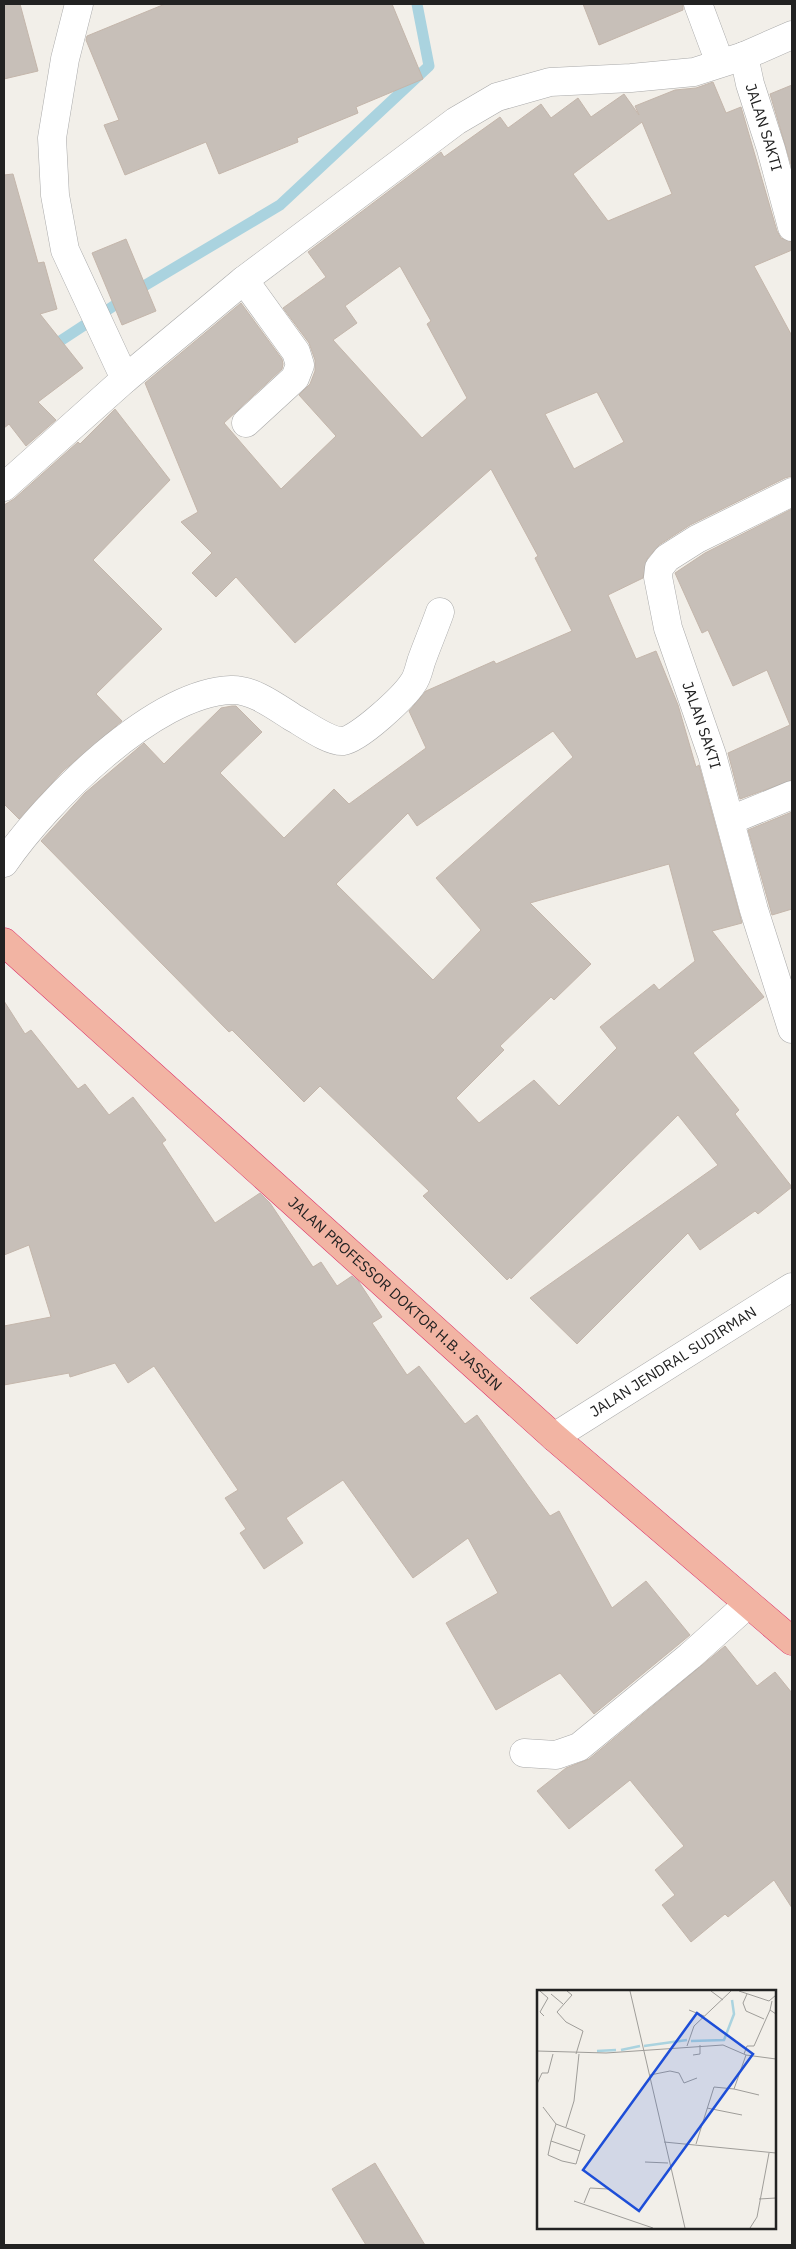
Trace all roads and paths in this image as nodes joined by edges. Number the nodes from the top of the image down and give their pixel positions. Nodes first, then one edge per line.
1 (79, 4) edge
2 (698, 4) edge
3 (792, 35) edge
4 (732, 60) junction
5 (792, 227) edge
6 (244, 280) junction
7 (125, 379) junction
8 (246, 423) dead end
9 (4, 487) edge
10 (792, 492) edge
11 (440, 612) dead end
12 (792, 795) edge
13 (731, 820) junction
14 (4, 863) edge
15 (4, 942) edge
16 (792, 1029) edge
17 (792, 1288) edge
18 (554, 1436) junction
19 (748, 1604) junction
20 (792, 1641) edge
21 (524, 1753) dead end

1 - 7 street
2 - 4 street, JALAN SAKTI
3 - 4 street
4 - 5 street, JALAN SAKTI
4 - 6 street
6 - 7 street
6 - 8 street
7 - 9 street
10 - 13 street, JALAN SAKTI
11 - 14 street
12 - 13 street
13 - 16 street, JALAN SAKTI
15 - 18 highway, JALAN PROFESSOR DOKTOR H.B. JASSIN
17 - 18 street, JALAN JENDRAL SUDIRMAN
18 - 19 highway, JALAN PROFESSOR DOKTOR H.B. JASSIN
19 - 20 highway, JALAN PROFESSOR DOKTOR H.B. JASSIN
19 - 21 street

